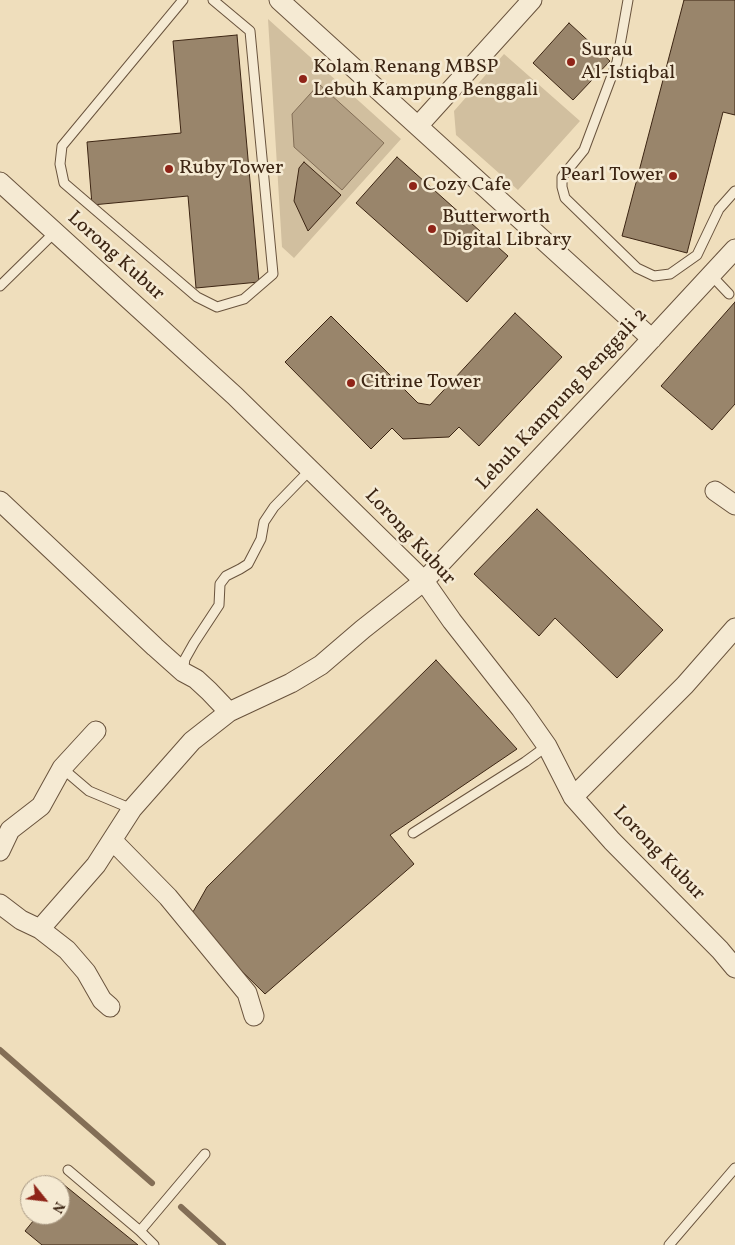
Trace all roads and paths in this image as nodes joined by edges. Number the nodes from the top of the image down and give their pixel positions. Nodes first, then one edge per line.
1 (183, 0) edge
2 (214, 0) edge
3 (279, 0) edge
4 (532, 0) edge
5 (628, 0) edge
6 (418, 126) junction
7 (0, 182) edge
8 (735, 191) edge
9 (56, 232) junction
10 (735, 249) edge
11 (711, 275) junction
12 (0, 286) edge
13 (729, 294) dead end
14 (652, 339) junction
15 (310, 470) junction
16 (715, 491) dead end
17 (0, 501) edge
18 (735, 505) edge
19 (424, 581) junction
20 (735, 628) edge
21 (183, 672) junction
22 (229, 712) junction
23 (96, 731) dead end
24 (547, 746) junction
25 (62, 768) junction
26 (573, 797) junction
27 (132, 810) junction
28 (413, 834) dead end
29 (112, 840) junction
30 (0, 851) edge
31 (0, 904) edge
32 (40, 929) junction
33 (735, 968) edge
34 (110, 1007) dead end
35 (254, 1016) dead end
36 (205, 1154) dead end
37 (735, 1168) edge
38 (68, 1170) dead end
39 (140, 1231) junction
40 (154, 1245) edge
41 (669, 1245) edge

1 - 2 lane
3 - 6 street
4 - 6 street
5 - 8 lane
6 - 14 street
7 - 9 street, Lorong Kubur
9 - 12 lane
9 - 15 street, Lorong Kubur
10 - 11 street, Lebuh Kampung Benggali 2
11 - 13 lane
11 - 14 street, Lebuh Kampung Benggali 2
14 - 19 street, Lebuh Kampung Benggali 2
15 - 19 street, Lorong Kubur
15 - 21 lane
16 - 18 street
17 - 21 street
19 - 22 street, Lebuh Kampung Benggali 2
19 - 24 street, Lorong Kubur
20 - 26 street
21 - 22 street
22 - 27 street, Lebuh Kampung Benggali 2
23 - 25 street
24 - 26 street, Lorong Kubur
24 - 28 lane
25 - 27 lane
25 - 30 street
26 - 33 street, Lorong Kubur
27 - 29 street, Lebuh Kampung Benggali 2
29 - 32 street, Lebuh Kampung Benggali 2
29 - 35 street
31 - 32 street
32 - 34 street
36 - 39 lane
37 - 41 lane
38 - 39 lane
39 - 40 lane

